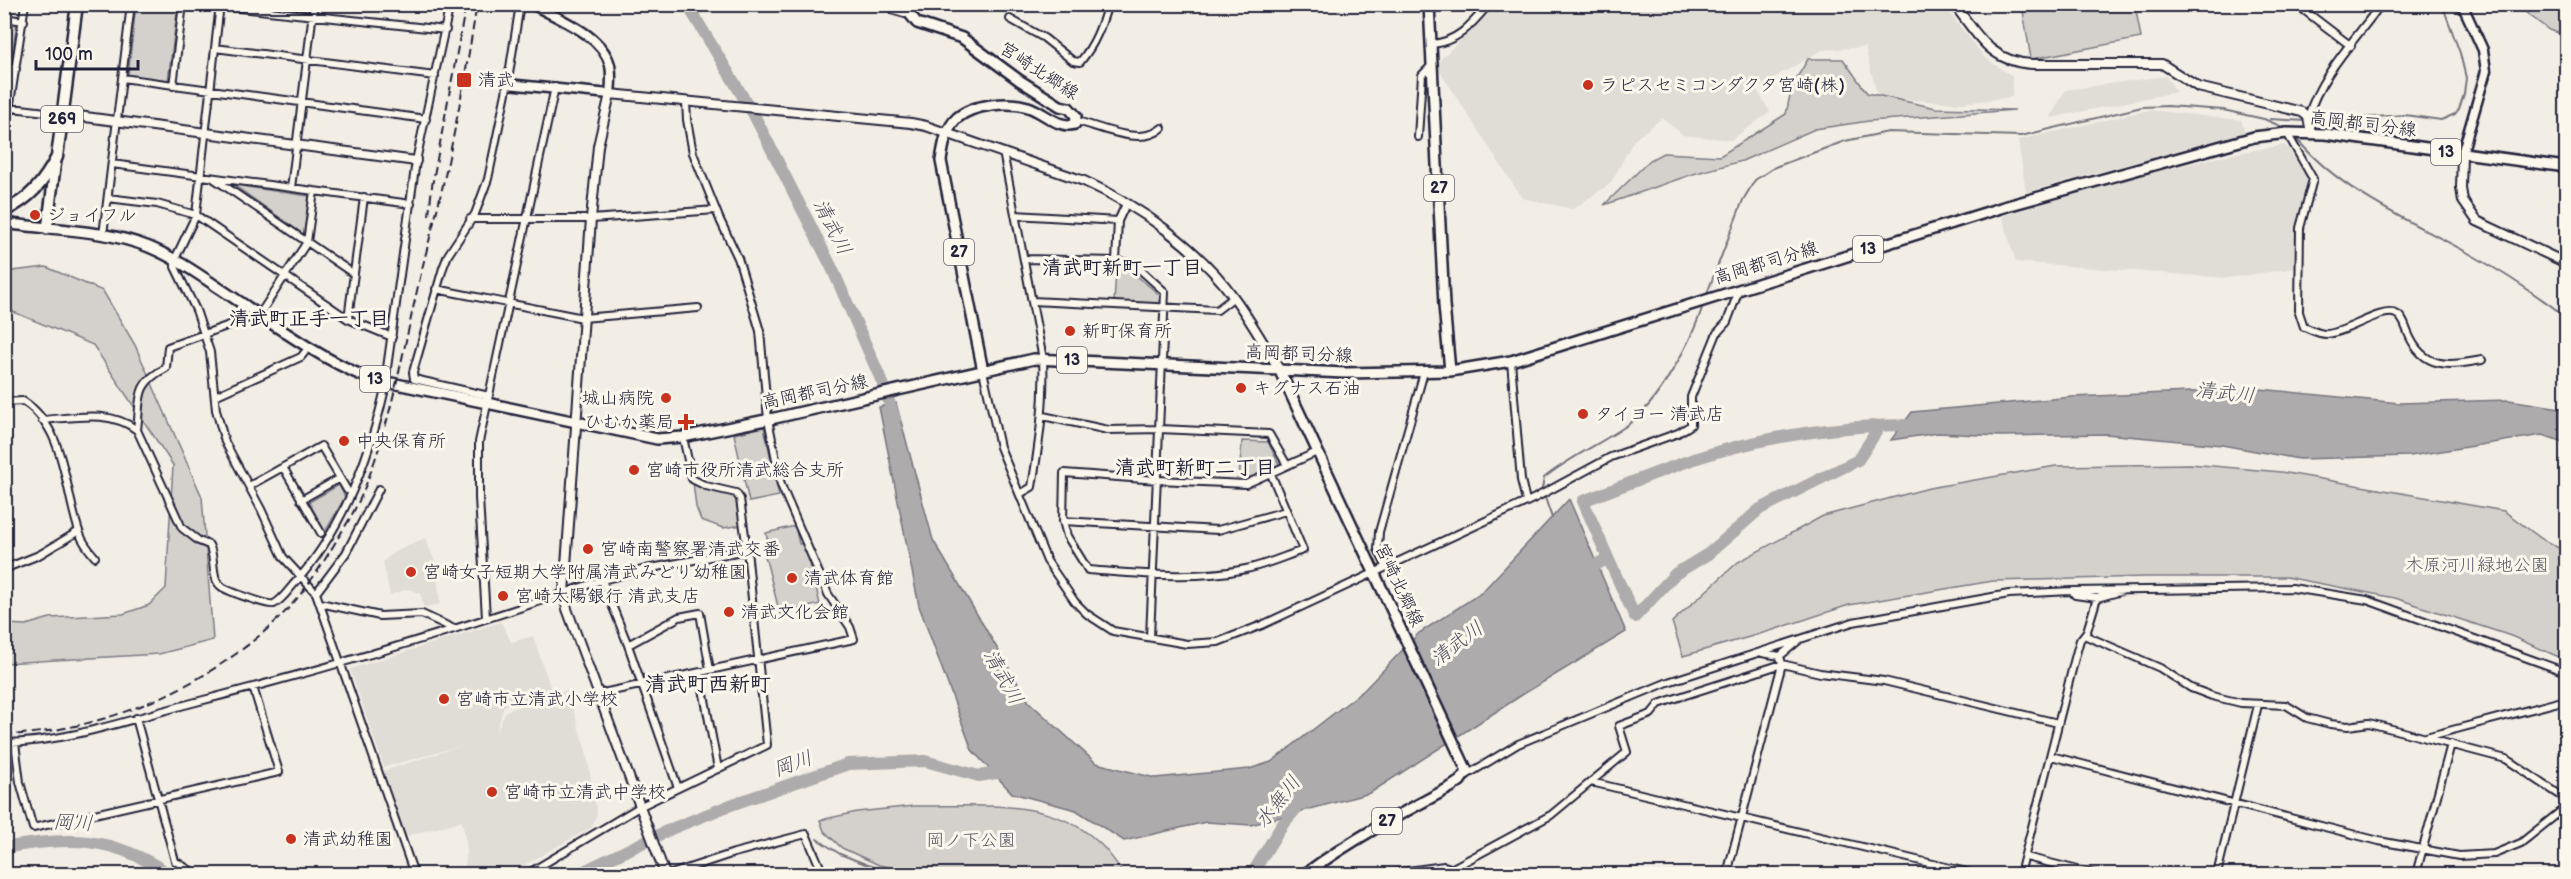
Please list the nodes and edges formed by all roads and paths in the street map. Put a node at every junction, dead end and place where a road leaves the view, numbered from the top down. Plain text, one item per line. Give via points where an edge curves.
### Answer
1 (26, 4) edge
2 (77, 4) edge
3 (131, 4) edge
4 (183, 4) edge
5 (202, 4) edge
6 (314, 4) edge
7 (450, 4) edge
8 (520, 4) edge
9 (532, 4) edge
10 (891, 4) edge
11 (1108, 4) edge
12 (1429, 4) edge
13 (1489, 4) edge
14 (1954, 4) edge
15 (2296, 4) edge
16 (2381, 4) edge
17 (2462, 4) edge
18 (220, 5) edge
19 (313, 16) junction
20 (4, 18) edge
21 (1010, 19) dead end
22 (24, 21) junction
23 (446, 30) junction
24 (1431, 44) junction
25 (2351, 46) junction
26 (215, 48) junction
27 (307, 60) junction
28 (1432, 65) junction
29 (4, 67) edge
30 (16, 69) junction
31 (435, 76) junction
32 (122, 78) junction
33 (507, 84) junction
34 (173, 86) junction
35 (555, 87) junction
36 (210, 92) junction
37 (609, 94) junction
38 (686, 102) junction
39 (302, 103) junction
40 (7, 107) edge
41 (63, 114) junction
42 (2308, 117) junction
43 (426, 119) junction
44 (117, 121) junction
45 (1077, 121) junction
46 (1162, 128) dead end
47 (205, 133) junction
48 (948, 133) junction
49 (2288, 133) junction
50 (2311, 133) junction
51 (1418, 137) dead end
52 (4, 143) edge
53 (297, 145) junction
54 (1004, 152) junction
55 (2462, 154) junction
56 (57, 157) junction
57 (416, 161) junction
58 (112, 164) junction
59 (2566, 167) edge
60 (200, 176) junction
61 (212, 178) junction
62 (291, 188) junction
63 (314, 191) junction
64 (364, 197) junction
65 (108, 198) junction
66 (411, 204) junction
67 (1126, 204) junction
68 (716, 210) junction
69 (4, 211) edge
70 (1015, 214) junction
71 (196, 215) junction
72 (470, 219) junction
73 (591, 219) junction
74 (525, 220) junction
75 (1118, 221) junction
76 (4, 223) edge
77 (47, 229) junction
78 (104, 235) junction
79 (307, 242) junction
80 (175, 259) junction
81 (1023, 259) junction
82 (1116, 261) junction
83 (2566, 263) edge
84 (354, 274) junction
85 (285, 275) junction
86 (436, 289) junction
87 (1739, 289) junction
88 (1234, 297) junction
89 (1032, 301) junction
90 (508, 303) junction
91 (698, 308) dead end
92 (1165, 308) junction
93 (260, 314) junction
94 (583, 318) junction
95 (348, 319) junction
96 (205, 335) junction
97 (392, 337) junction
98 (309, 347) junction
99 (1043, 359) junction
100 (2482, 360) dead end
101 (1511, 361) junction
102 (1163, 365) junction
103 (1279, 369) junction
104 (983, 371) junction
105 (1450, 371) junction
106 (1424, 372) junction
107 (386, 375) dead end
108 (384, 393) dead end
109 (215, 396) junction
110 (488, 399) junction
111 (4, 402) edge
112 (1043, 416) junction
113 (772, 419) junction
114 (42, 420) junction
115 (576, 423) junction
116 (1160, 429) junction
117 (137, 430) junction
118 (684, 437) junction
119 (1317, 452) junction
120 (1287, 465) junction
121 (283, 467) junction
122 (1271, 474) junction
123 (340, 478) junction
124 (1158, 480) junction
125 (249, 486) junction
126 (379, 489) dead end
127 (347, 490) dead end
128 (1020, 494) junction
129 (302, 500) junction
130 (1526, 501) junction
131 (1286, 512) junction
132 (1063, 522) junction
133 (1155, 527) junction
134 (79, 531) junction
135 (321, 533) dead end
136 (747, 549) junction
137 (94, 558) dead end
138 (1386, 566) junction
139 (4, 569) edge
140 (1375, 573) junction
141 (1153, 575) junction
142 (300, 577) junction
143 (602, 580) junction
144 (2125, 590) junction
145 (2072, 591) junction
146 (316, 593) junction
147 (564, 593) junction
148 (2097, 598) junction
149 (321, 603) junction
150 (486, 618) junction
151 (452, 628) junction
152 (2084, 635) junction
153 (1150, 637) junction
154 (1800, 639) junction
155 (628, 645) junction
156 (1759, 653) junction
157 (1780, 656) junction
158 (759, 660) junction
159 (341, 663) junction
160 (1782, 664) junction
161 (710, 670) junction
162 (2566, 672) edge
163 (700, 673) junction
164 (641, 684) junction
165 (253, 687) junction
166 (598, 694) junction
167 (2566, 700) edge
168 (2258, 705) junction
169 (136, 718) junction
170 (2058, 723) junction
171 (2426, 737) junction
172 (4, 743) edge
173 (15, 743) junction
174 (2451, 744) junction
175 (2051, 756) junction
176 (718, 769) junction
177 (1465, 772) junction
178 (1591, 782) junction
179 (678, 788) junction
180 (2566, 799) edge
181 (158, 801) junction
182 (2235, 804) junction
183 (2566, 807) edge
184 (642, 810) junction
185 (1741, 819) junction
186 (2423, 851) junction
187 (2026, 857) junction
188 (1453, 868) junction
189 (664, 871) edge
190 (196, 874) edge
191 (414, 874) edge
192 (527, 874) edge
193 (671, 874) edge
194 (824, 874) edge
195 (1305, 874) edge
196 (1386, 874) edge
197 (1469, 874) edge
198 (1727, 874) edge
199 (1976, 874) edge
200 (2020, 874) edge
201 (2094, 874) edge
202 (2217, 874) edge
203 (2416, 874) edge

1 - 22 street
2 - 41 highway, 269
3 - 32 street
4 - 34 street
5 - 18 street
6 - 19 street
7 - 23 street
8 - 33 street
9 - 37 main road via 593,40 604,52 610,65
10 - 45 main road, 宮崎北郷線 via 909,13 917,23 962,38 1019,80 1069,108
11 - 21 street via 1100,33 1080,62
12 - 24 main road, 27
13 - 24 street via 1459,37
14 - 42 street via 1992,52 2011,61 2162,64 2198,87 2302,111
15 - 25 street
16 - 25 street
17 - 55 main road via 2483,50 2486,71
18 - 19 street
18 - 26 street
19 - 23 street
19 - 27 street
20 - 22 street
22 - 30 street
23 - 31 street
24 - 28 main road, 27
25 - 42 street via 2323,82
26 - 27 street
26 - 36 street
27 - 31 street
27 - 39 street
28 - 51 street via 1422,75
28 - 105 main road, 27
29 - 30 street
30 - 40 street
31 - 43 street
32 - 34 street
32 - 44 street
33 - 35 main road
33 - 72 street via 488,179
34 - 36 street
35 - 37 main road
35 - 74 street
36 - 39 street
36 - 47 street
37 - 38 street
37 - 73 street via 598,146
38 - 48 street via 911,123
38 - 68 street via 693,153
39 - 43 street
39 - 53 street
40 - 41 street
40 - 52 street
41 - 44 street
41 - 56 highway, 269
42 - 50 street
43 - 57 street
44 - 47 street
44 - 58 street
45 - 46 street via 1135,136 1151,135
45 - 48 main road, 宮崎北郷線 via 1068,126 1028,107 1000,105 968,112 956,119
47 - 53 street
47 - 60 street
48 - 54 street
48 - 104 main road, 27 via 941,161
49 - 50 main road, 高岡都司分線 / 13
49 - 87 main road, 高岡都司分線 / 13 via 2225,144 2096,179
49 - 100 street via 2313,179 2300,228 2299,312 2304,327 2326,334 2385,312 2395,313 2402,319 2412,343 2432,360 2451,366
50 - 55 main road, 高岡都司分線 / 13
53 - 57 street
53 - 62 street
54 - 67 street via 1084,181
54 - 70 street
55 - 59 main road, 高岡都司分線 / 13
55 - 83 street via 2463,201 2477,221
56 - 69 highway, 269 via 46,178 20,204
56 - 77 main road
57 - 66 street
58 - 60 street
58 - 65 street
60 - 61 street
60 - 71 street
61 - 62 street
61 - 79 street
62 - 63 street
63 - 64 street
63 - 79 street
64 - 66 street
64 - 84 street
65 - 71 street via 157,204
65 - 78 street
66 - 97 street
67 - 75 street
67 - 88 street via 1185,246
68 - 73 street
68 - 113 street via 738,258 760,331
70 - 75 street
70 - 81 street
71 - 80 street
71 - 85 street
72 - 74 street
72 - 86 street via 448,255
73 - 74 street
73 - 94 street
74 - 90 street
75 - 82 street
76 - 77 main road, 高岡都司分線 / 13
77 - 78 main road, 高岡都司分線 / 13
78 - 80 main road, 高岡都司分線 / 13 via 147,246
79 - 84 street
79 - 85 street
80 - 93 main road, 高岡都司分線 / 13
80 - 96 street
81 - 82 street
81 - 89 street
82 - 92 street via 1134,264 1165,292
84 - 95 street
85 - 93 street
85 - 95 street
86 - 90 street
86 - 110 street via 414,379
87 - 101 main road, 高岡都司分線 / 13
87 - 130 street via 1692,397 1691,425 1611,457
88 - 92 street via 1217,310
88 - 103 street
89 - 92 street
89 - 99 street
90 - 94 street
90 - 110 street
91 - 94 street
92 - 102 street
93 - 96 street
93 - 98 main road, 高岡都司分線 / 13
94 - 115 street
95 - 97 street
96 - 109 street
96 - 117 street via 168,347 166,368 143,383
97 - 107 street
98 - 109 street via 301,357
98 - 110 main road, 高岡都司分線 / 13 via 368,378
99 - 102 main road, 高岡都司分線 / 13
99 - 104 main road, 高岡都司分線 / 13
99 - 112 street
101 - 105 main road, 高岡都司分線 / 13
101 - 130 street
102 - 103 main road, 高岡都司分線 / 13
102 - 116 street
103 - 106 main road, 高岡都司分線 / 13
103 - 119 main road, 宮崎北郷線
104 - 113 main road, 高岡都司分線 / 13
104 - 128 street via 1000,447
105 - 106 main road, 高岡都司分線 / 13
106 - 138 street via 1379,532 1378,549
108 - 142 street via 373,440 351,496
109 - 125 street via 220,429
110 - 115 main road, 高岡都司分線 / 13
110 - 150 street via 479,456
111 - 114 street via 23,401
112 - 116 street via 1108,430
112 - 128 street via 1032,487
113 - 118 main road, 高岡都司分線 / 13
113 - 158 street via 781,485 828,594 854,639
114 - 117 street via 113,417
114 - 134 street via 59,455
115 - 118 main road, 高岡都司分線 / 13 via 657,439
115 - 147 street
116 - 120 street via 1269,434
116 - 124 street
117 - 142 street via 182,528 209,545 213,552 216,580 222,587 267,605 276,603
118 - 136 street via 692,479 736,493 740,499
119 - 120 street
119 - 140 main road, 宮崎北郷線
120 - 122 street
121 - 123 street via 321,446
121 - 125 street
121 - 129 street
122 - 124 street via 1246,484
122 - 131 street
123 - 127 street
123 - 129 street
124 - 132 street via 1064,473
124 - 133 street
125 - 142 street via 283,557
126 - 146 street via 346,553
128 - 153 street via 1047,561 1075,602 1113,631
129 - 135 street
130 - 138 street
131 - 133 street via 1218,530
131 - 141 street via 1303,550 1249,569 1213,575
132 - 133 street
132 - 141 street via 1088,570
133 - 141 street
134 - 137 street
134 - 139 street via 39,555
136 - 143 street
136 - 158 street
138 - 140 street
140 - 153 street via 1262,626 1218,642 1187,644
140 - 177 main road, 宮崎北郷線
141 - 153 street
142 - 146 street
143 - 147 street
143 - 155 street
144 - 145 street
144 - 148 street
144 - 162 street via 2292,588 2367,600
145 - 148 street via 2075,595
145 - 154 street via 2009,594 1907,611 1853,622
146 - 149 street
147 - 150 street
147 - 166 street
148 - 152 street
149 - 151 street via 380,616 422,614
149 - 159 street
150 - 151 street
151 - 159 street
152 - 168 street via 2160,668 2191,688
152 - 170 street
154 - 156 street
154 - 157 street
155 - 161 street via 679,617 700,613
155 - 164 street
156 - 157 street
156 - 177 street via 1614,703 1518,744
157 - 160 street
158 - 161 street
158 - 176 street via 767,745
159 - 165 street
159 - 191 street
160 - 170 street via 1884,681
160 - 178 street via 1670,700 1651,714 1619,726 1627,752
160 - 185 street
161 - 163 street
163 - 164 street
163 - 176 street
164 - 166 street
164 - 179 street
165 - 169 street
165 - 181 street via 279,772
166 - 184 street
167 - 171 street
168 - 171 street via 2286,705 2307,718 2330,724 2369,723
168 - 182 street
169 - 173 street via 60,737
169 - 181 street
170 - 175 street
171 - 174 street
172 - 173 street
173 - 181 street via 20,782 33,828
174 - 180 street via 2506,759
174 - 186 street
175 - 182 street
175 - 187 street
176 - 179 street
177 - 195 main road, 27 via 1451,787 1347,845
178 - 185 street
178 - 188 street via 1536,824
179 - 184 street
181 - 190 street via 175,861
182 - 186 street
182 - 202 street
183 - 186 street via 2520,843 2494,854 2459,856
184 - 189 street
184 - 192 street
185 - 198 street
185 - 199 street
186 - 203 street
187 - 200 street
187 - 201 street
188 - 196 street
188 - 197 street
193 - 194 street via 734,852 806,834

